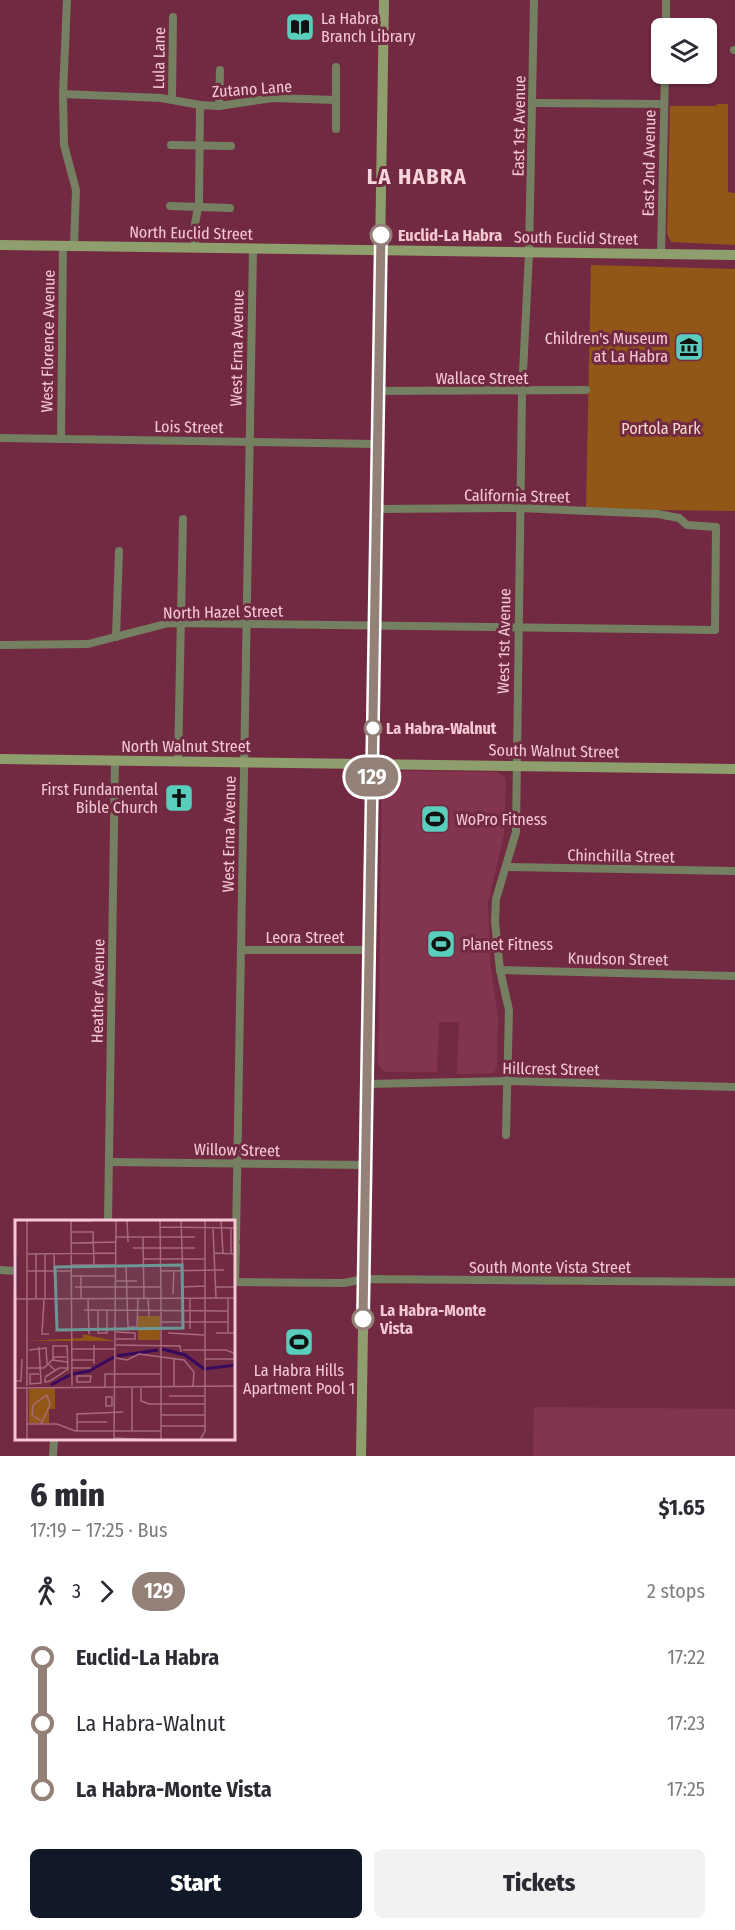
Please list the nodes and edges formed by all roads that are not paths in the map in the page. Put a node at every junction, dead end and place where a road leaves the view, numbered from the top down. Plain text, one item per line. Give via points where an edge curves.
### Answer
1 (67, 0) edge
2 (384, 0) edge
3 (534, 0) edge
4 (666, 0) edge
5 (173, 18) dead end
6 (666, 18) edge
7 (336, 67) dead end
8 (220, 70) dead end
9 (665, 84) edge
10 (63, 94) junction
11 (172, 99) junction
12 (336, 100) junction
13 (534, 103) junction
14 (664, 104) junction
15 (200, 105) junction
16 (219, 106) junction
17 (336, 129) dead end
18 (171, 145) dead end
19 (200, 146) junction
20 (231, 146) dead end
21 (170, 206) dead end
22 (198, 207) junction
23 (230, 208) dead end
24 (0, 245) edge
25 (68, 245) junction
26 (195, 248) junction
27 (253, 249) junction
28 (381, 250) junction
29 (530, 253) junction
30 (661, 254) junction
31 (735, 255) edge
32 (586, 390) dead end
33 (378, 391) junction
34 (522, 392) junction
35 (0, 438) edge
36 (61, 438) junction
37 (249, 441) junction
38 (378, 444) junction
39 (520, 508) junction
40 (376, 509) junction
41 (183, 519) dead end
42 (119, 551) dead end
43 (181, 623) junction
44 (246, 625) junction
45 (375, 626) junction
46 (518, 627) junction
47 (652, 630) joint
48 (116, 637) junction
49 (2, 645) dead end
50 (0, 759) edge
51 (115, 760) junction
52 (178, 761) junction
53 (244, 761) junction
54 (372, 763) junction
55 (516, 766) junction
56 (735, 769) edge
57 (507, 867) junction
58 (735, 871) edge
59 (241, 950) junction
60 (369, 950) junction
61 (500, 970) junction
62 (735, 976) edge
63 (508, 1081) junction
64 (367, 1084) junction
65 (735, 1087) edge
66 (506, 1135) dead end
67 (109, 1161) junction
68 (237, 1163) junction
69 (366, 1165) junction
70 (108, 1220) edge
71 (236, 1242) edge
72 (0, 1270) edge
73 (15, 1271) edge
74 (364, 1279) junction
75 (236, 1282) edge
76 (735, 1282) edge
77 (54, 1441) edge
78 (53, 1456) edge
79 (361, 1456) edge

1 - 10 street, West Florence Avenue
2 - 28 main road
3 - 13 street, East 1st Avenue
4 - 6 street
5 - 11 street, Lula Lane
7 - 12 street
8 - 16 street
9 - 14 street, East 2nd Avenue
10 - 11 street, Zutano Lane
10 - 25 street, West Florence Avenue via 64,145 76,190
11 - 15 street, Zutano Lane
12 - 16 street, Zutano Lane via 273,98
12 - 17 street
13 - 14 street
13 - 29 street, East 1st Avenue
14 - 30 street, East 2nd Avenue
15 - 16 street, Zutano Lane
15 - 19 street
18 - 19 street
19 - 20 street
19 - 22 street
21 - 22 street
22 - 23 street
22 - 26 street
24 - 25 main road, North Euclid Street
25 - 26 main road, North Euclid Street
25 - 36 street, West Florence Avenue
26 - 27 main road, North Euclid Street
27 - 28 main road, North Euclid Street
27 - 37 street, West Erna Avenue
28 - 29 main road, South Euclid Street
28 - 33 main road
29 - 30 main road, South Euclid Street
29 - 34 street, West 1st Avenue
30 - 31 main road, South Euclid Street
32 - 34 street, Wallace Street
33 - 34 street, Wallace Street
33 - 38 main road
34 - 39 street, West 1st Avenue
35 - 36 street, Lois Street
36 - 37 street, Lois Street
37 - 38 street, Lois Street
37 - 44 street, West Erna Avenue
38 - 40 main road
39 - 40 street, California Street
39 - 46 street, West 1st Avenue
39 - 47 street, California Street via 658,514 679,518 687,525 716,527 715,630
40 - 45 main road
41 - 43 street
42 - 48 street
43 - 44 street, North Hazel Street
43 - 48 street, North Hazel Street
43 - 52 street
44 - 45 street, North Hazel Street
44 - 53 street, West Erna Avenue
45 - 46 street, North Hazel Street
45 - 54 main road
46 - 47 street, North Hazel Street
46 - 55 street, West 1st Avenue
48 - 49 street, North Hazel Street via 88,644
50 - 51 main road, North Walnut Street
51 - 52 main road, North Walnut Street
51 - 67 street, Heather Avenue
52 - 53 main road, North Walnut Street
53 - 54 main road, North Walnut Street
53 - 59 street, West Erna Avenue
54 - 55 main road, South Walnut Street
54 - 60 main road
55 - 56 main road, South Walnut Street
55 - 57 street, West 1st Avenue via 516,832
57 - 58 street, Chinchilla Street
57 - 61 street, West 1st Avenue via 496,898
59 - 60 street, Leora Street
59 - 68 street, West Erna Avenue
60 - 64 main road
61 - 62 street, Knudson Street
61 - 63 street, West 1st Avenue via 509,1010
63 - 64 street, Hillcrest Street
63 - 65 street, Hillcrest Street
63 - 66 street, West 1st Avenue
64 - 69 main road
67 - 68 street, Willow Street
67 - 70 street, Heather Avenue
68 - 69 street, Willow Street
68 - 71 street, West Erna Avenue
69 - 74 main road
72 - 73 street
74 - 75 street, South Monte Vista Street via 344,1283
74 - 76 street, South Monte Vista Street
74 - 79 main road
77 - 78 street

